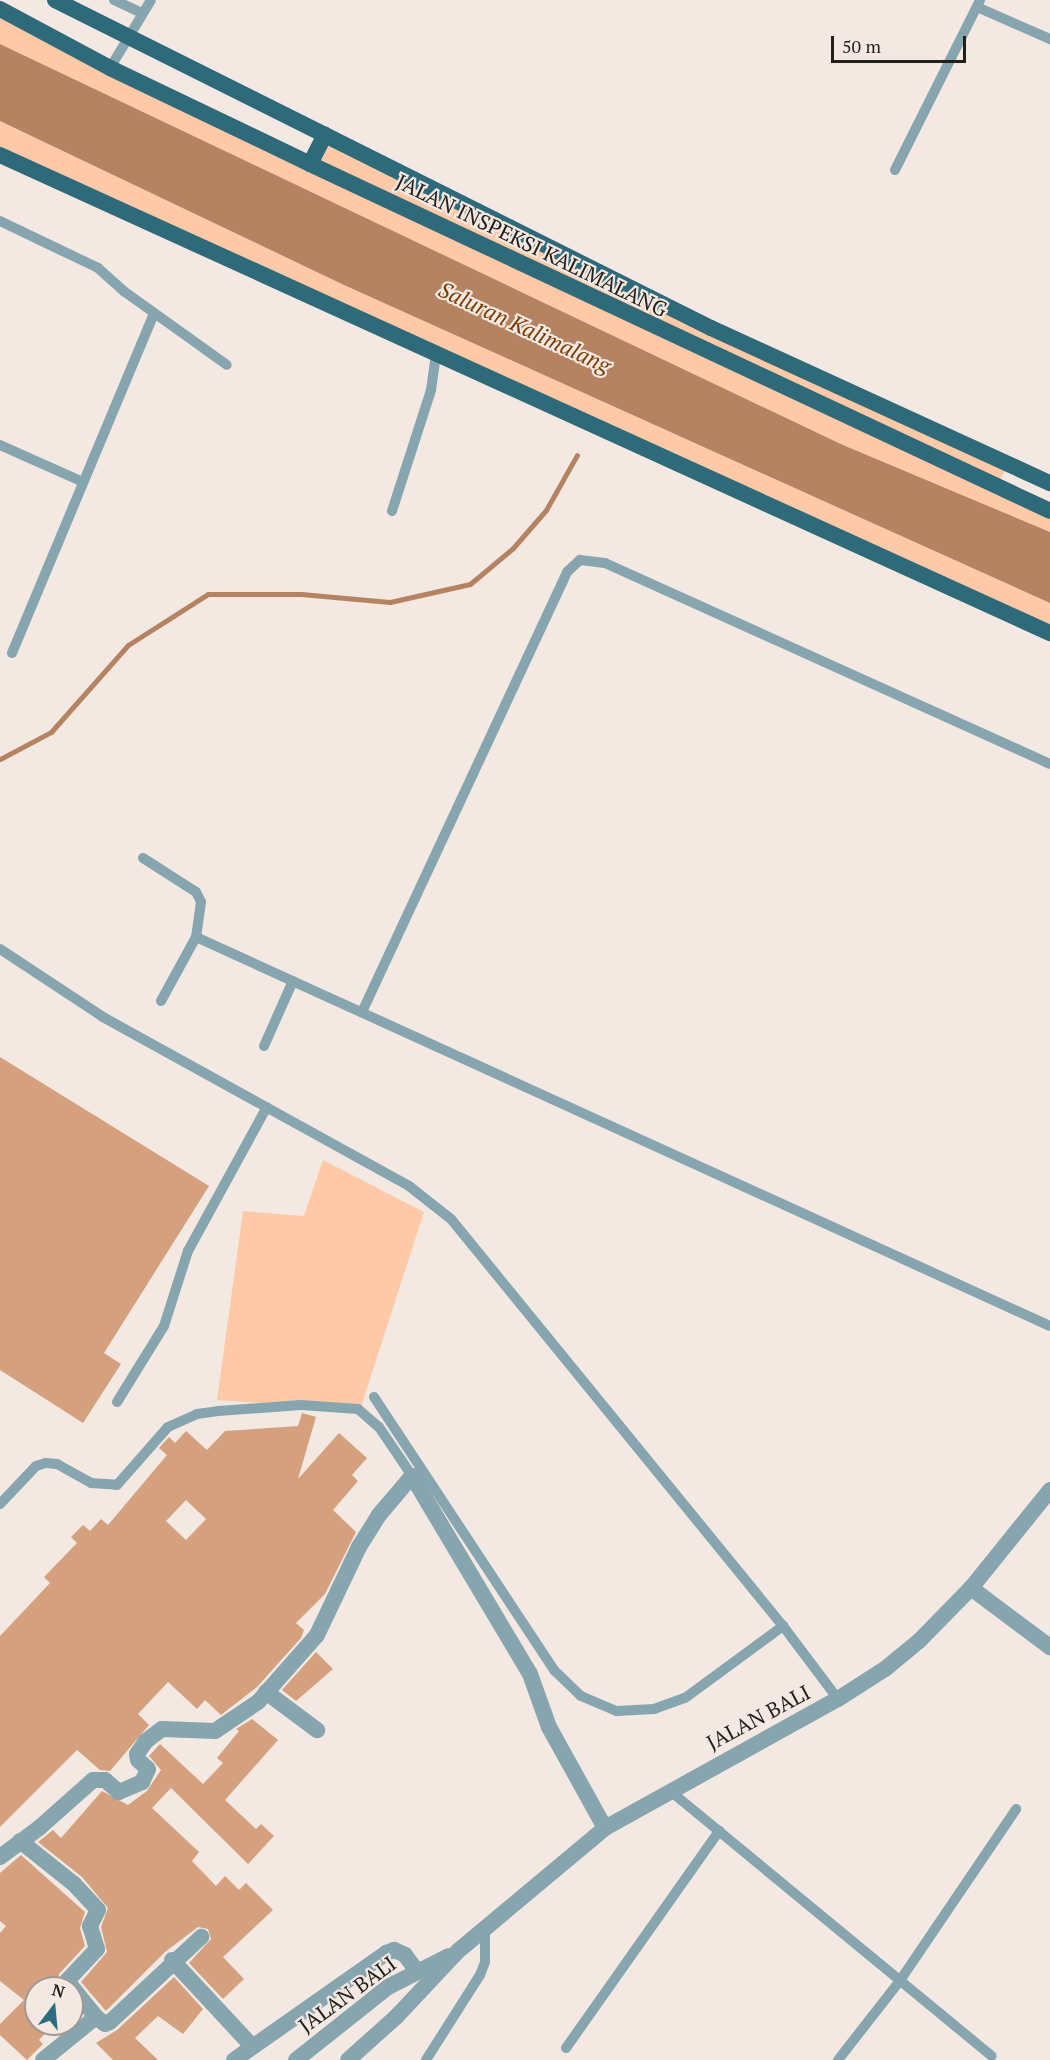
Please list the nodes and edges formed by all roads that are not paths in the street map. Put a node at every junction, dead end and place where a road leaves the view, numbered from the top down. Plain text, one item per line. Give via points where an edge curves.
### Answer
1 (55, 0) edge
2 (114, 0) edge
3 (151, 0) edge
4 (978, 4) edge
5 (0, 9) edge
6 (142, 13) junction
7 (128, 34) junction
8 (1050, 39) edge
9 (110, 68) junction
10 (325, 135) junction
11 (0, 155) edge
12 (310, 164) junction
13 (895, 170) dead end
14 (0, 221) edge
15 (154, 313) junction
16 (711, 328) junction
17 (700, 350) junction
18 (436, 353) junction
19 (227, 365) dead end
20 (0, 445) edge
21 (1008, 465) junction
22 (83, 482) junction
23 (1050, 483) edge
24 (995, 489) junction
25 (392, 511) dead end
26 (1050, 511) edge
27 (1050, 633) edge
28 (12, 653) dead end
29 (1050, 764) edge
30 (143, 858) dead end
31 (196, 937) junction
32 (0, 949) edge
33 (293, 981) junction
34 (160, 1001) dead end
35 (362, 1012) junction
36 (264, 1046) dead end
37 (267, 1107) junction
38 (1050, 1326) edge
39 (374, 1396) dead end
40 (117, 1402) dead end
41 (412, 1476) junction
42 (1050, 1490) edge
43 (0, 1504) edge
44 (971, 1588) junction
45 (783, 1626) junction
46 (1050, 1647) edge
47 (266, 1692) junction
48 (838, 1699) junction
49 (317, 1730) dead end
50 (669, 1790) junction
51 (1016, 1809) dead end
52 (605, 1828) junction
53 (719, 1831) junction
54 (20, 1841) junction
55 (0, 1857) edge
56 (485, 1929) junction
57 (201, 1937) dead end
58 (458, 1951) junction
59 (172, 1960) junction
60 (417, 1971) junction
61 (899, 1982) junction
62 (96, 2017) junction
63 (252, 2046) junction
64 (566, 2048) dead end
65 (992, 2056) dead end
66 (43, 2060) edge
67 (234, 2060) edge
68 (296, 2060) edge
69 (348, 2060) edge
70 (426, 2060) edge
71 (838, 2060) edge

1 - 7 main road, JALAN INSPEKSI KALIMALANG
2 - 6 lane
3 - 6 lane
4 - 8 lane
4 - 13 lane
5 - 9 main road, JALAN INSPEKSI KALIMALANG
6 - 7 lane
7 - 9 lane
7 - 10 main road, JALAN INSPEKSI KALIMALANG
9 - 12 main road, JALAN INSPEKSI KALIMALANG
10 - 12 main road
10 - 16 main road, JALAN INSPEKSI KALIMALANG
11 - 18 main road
12 - 17 main road, JALAN INSPEKSI KALIMALANG
14 - 15 lane via 98,268
15 - 19 lane
15 - 22 lane
16 - 17 main road
16 - 21 main road, JALAN INSPEKSI KALIMALANG
17 - 24 main road, JALAN INSPEKSI KALIMALANG
18 - 25 lane via 431,390
18 - 27 main road
20 - 22 lane
21 - 23 main road, JALAN INSPEKSI KALIMALANG
21 - 24 main road
22 - 28 lane
24 - 26 main road, JALAN INSPEKSI KALIMALANG
29 - 35 lane via 606,562 580,560 567,572
30 - 31 lane via 196,892 201,902
31 - 33 lane
31 - 34 lane
32 - 37 lane via 103,1017
33 - 35 lane
33 - 36 lane
35 - 38 lane
37 - 40 lane via 188,1251 164,1326
37 - 45 lane via 409,1186 451,1219
39 - 45 lane via 555,1671 581,1696 617,1711 654,1708 685,1698
41 - 43 lane via 379,1427 358,1409 301,1405 198,1414 168,1427 117,1485 91,1484 57,1464 36,1466
41 - 47 street via 363,1540 317,1635
41 - 52 street via 530,1674 549,1727
42 - 44 street, JALAN BALI
44 - 46 street
44 - 48 street, JALAN BALI via 921,1640
45 - 48 lane
47 - 49 street
47 - 54 street via 236,1720 215,1731 162,1729 137,1754 148,1769 142,1782 119,1792 105,1780 93,1780
48 - 50 street, JALAN BALI
50 - 52 street, JALAN BALI
50 - 53 lane
51 - 61 lane
52 - 56 street, JALAN BALI
53 - 61 lane
53 - 64 lane
54 - 55 street
54 - 62 street via 74,1884 98,1910 90,1926 98,1949 67,1981
56 - 58 street, JALAN BALI
56 - 70 lane via 485,1962 480,1975
57 - 59 street
58 - 60 street, JALAN BALI
58 - 69 street, JALAN BALI via 397,2016
59 - 62 street via 110,2022 105,2024
59 - 63 street
60 - 63 street via 405,1955 394,1950 386,1953
60 - 68 street, JALAN BALI via 388,1987
61 - 65 lane
61 - 71 lane
62 - 66 street
63 - 67 street

